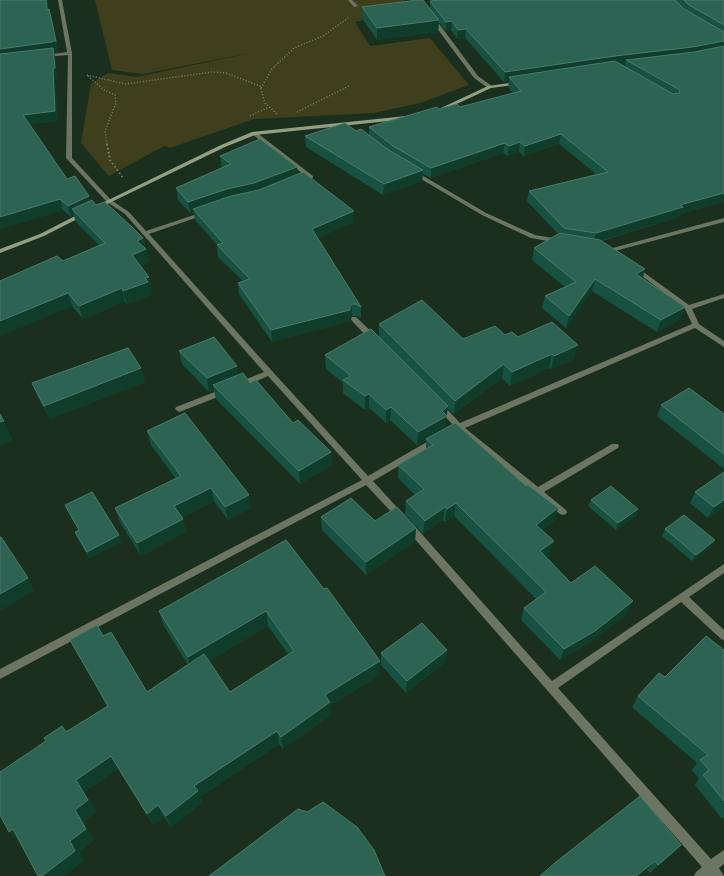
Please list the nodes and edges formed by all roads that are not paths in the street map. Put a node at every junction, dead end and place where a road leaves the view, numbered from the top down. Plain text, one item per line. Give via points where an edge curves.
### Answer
1 (60, 0) edge
2 (350, 0) edge
3 (356, 6) dead end
4 (427, 12) edge
5 (70, 53) junction
6 (38, 57) edge
7 (521, 82) edge
8 (490, 87) junction
9 (435, 111) edge
10 (412, 117) edge
11 (347, 125) junction
12 (353, 130) edge
13 (254, 133) junction
14 (404, 166) edge
15 (298, 182) edge
16 (109, 201) junction
17 (210, 211) edge
18 (724, 220) edge
19 (145, 232) junction
20 (564, 242) edge
21 (604, 248) edge
22 (611, 250) junction
23 (1, 251) edge
24 (617, 254) edge
25 (629, 263) edge
26 (724, 296) edge
27 (688, 308) junction
28 (354, 319) dead end
29 (696, 325) junction
30 (724, 345) edge
31 (382, 347) edge
32 (269, 373) junction
33 (432, 398) edge
34 (179, 409) dead end
35 (459, 427) junction
36 (615, 446) dead end
37 (368, 480) junction
38 (538, 491) junction
39 (563, 512) dead end
40 (724, 568) edge
41 (682, 596) junction
42 (724, 636) edge
43 (0, 674) edge
44 (551, 687) junction
45 (724, 856) edge
46 (714, 872) edge
47 (700, 876) edge

1 - 5 street
2 - 3 street
4 - 8 street via 476,77
5 - 6 street
5 - 16 street via 69,158
7 - 8 street
8 - 9 street
10 - 11 street
11 - 12 street
11 - 13 street
13 - 15 street via 311,177
13 - 16 street
14 - 20 street via 484,214 533,237
16 - 19 street via 127,213
16 - 23 street via 42,235
17 - 19 street
18 - 22 street
19 - 32 street
21 - 22 street
22 - 24 street
25 - 27 street
26 - 27 street
27 - 29 street
28 - 31 street
29 - 30 street
29 - 35 street
32 - 34 street
32 - 37 street
33 - 35 street
35 - 37 street
35 - 38 street
36 - 38 street
37 - 43 street
37 - 44 street
38 - 39 street
40 - 41 street
41 - 42 street
41 - 44 street
44 - 46 street
45 - 46 street
46 - 47 street

